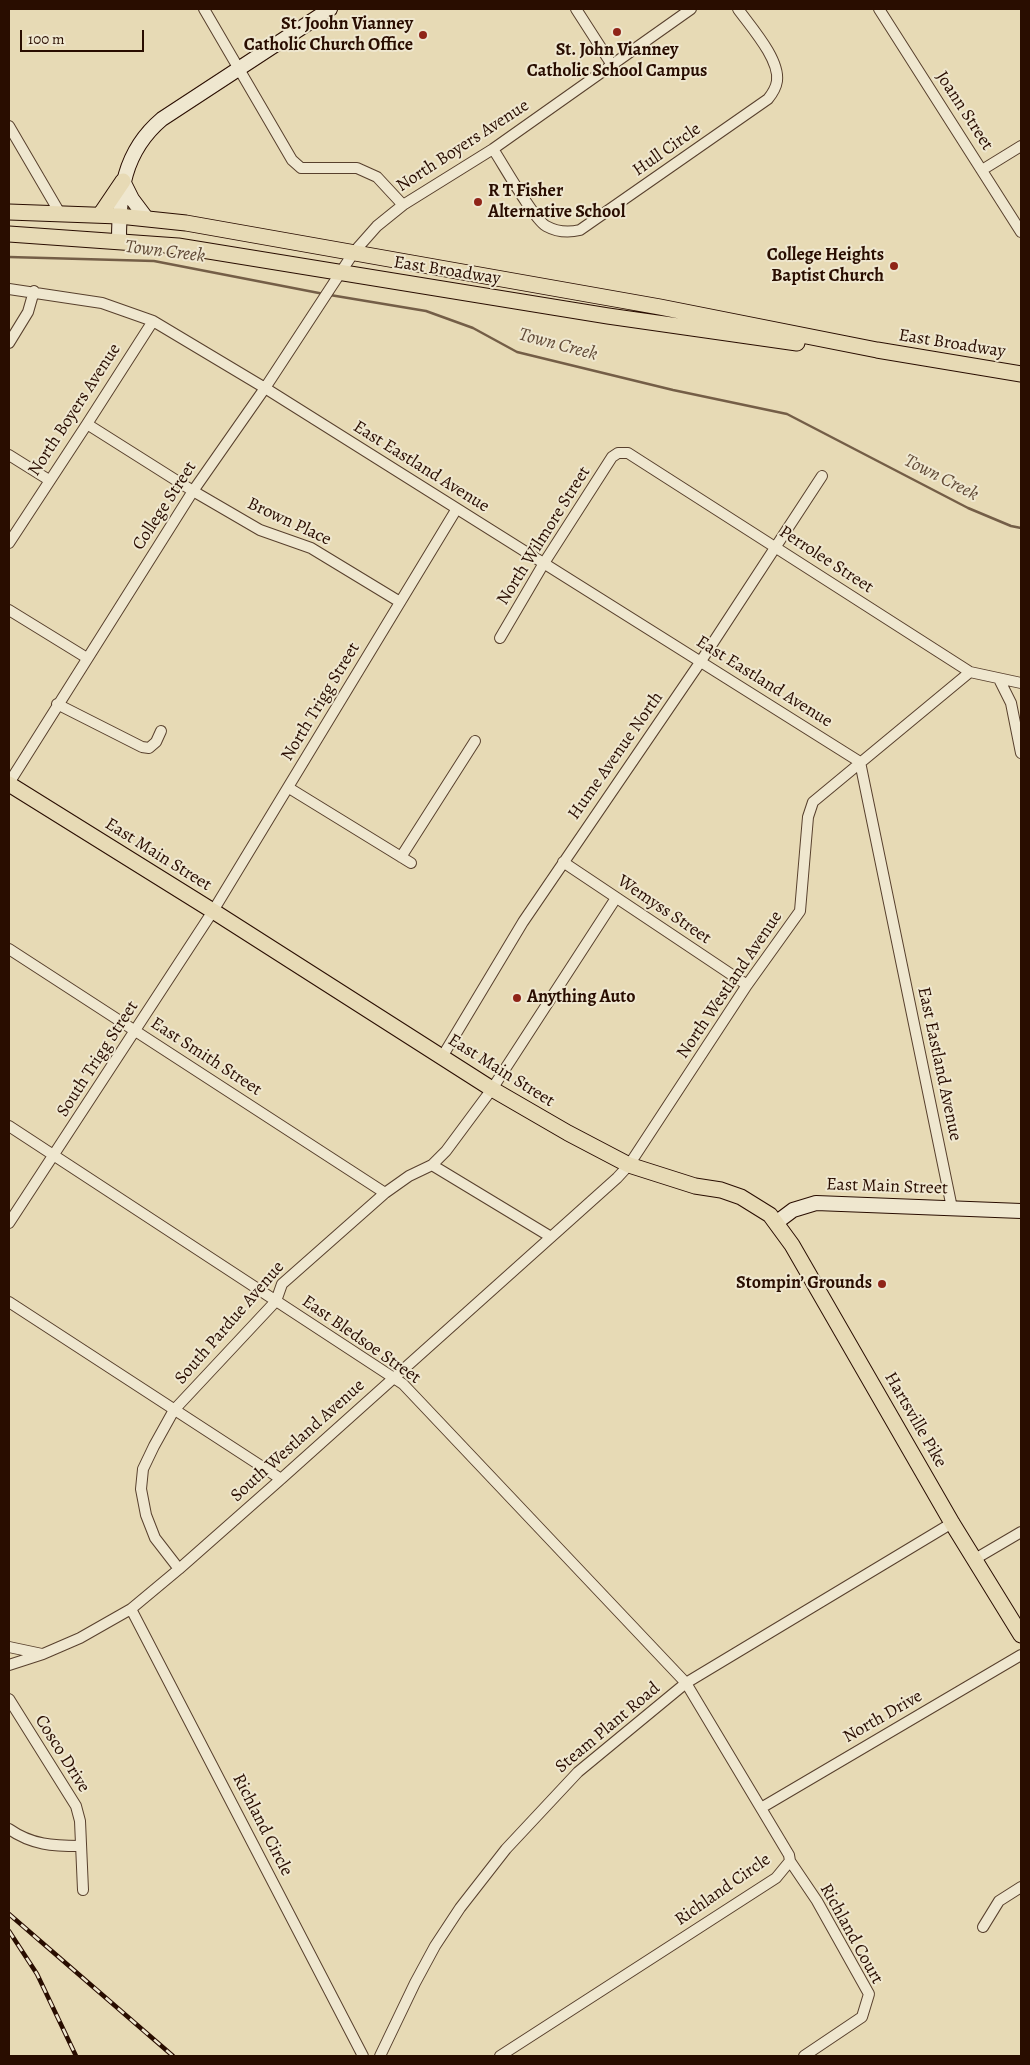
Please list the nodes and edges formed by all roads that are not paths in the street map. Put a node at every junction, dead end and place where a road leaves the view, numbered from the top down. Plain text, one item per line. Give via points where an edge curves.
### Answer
1 (204, 9) edge
2 (330, 9) edge
3 (576, 9) edge
4 (691, 9) edge
5 (738, 9) edge
6 (879, 9) edge
7 (612, 65) junction
8 (239, 68) junction
9 (9, 126) edge
10 (1021, 146) edge
11 (493, 149) junction
12 (982, 170) junction
13 (123, 181) junction
14 (403, 205) junction
15 (9, 212) edge
16 (61, 215) junction
17 (100, 215) junction
18 (119, 216) junction
19 (147, 219) junction
20 (1021, 232) edge
21 (9, 234) edge
22 (119, 241) junction
23 (354, 252) junction
24 (342, 272) junction
25 (9, 289) edge
26 (34, 291) junction
27 (153, 321) junction
28 (9, 343) edge
29 (854, 349) junction
30 (1021, 374) edge
31 (265, 388) junction
32 (88, 424) junction
33 (618, 454) joint
34 (9, 455) edge
35 (822, 476) dead end
36 (49, 480) junction
37 (193, 491) junction
38 (456, 510) junction
39 (9, 543) edge
40 (777, 548) junction
41 (544, 563) junction
42 (400, 602) junction
43 (9, 610) edge
44 (500, 638) dead end
45 (86, 658) junction
46 (701, 662) junction
47 (970, 672) junction
48 (999, 679) junction
49 (1021, 683) edge
50 (57, 704) junction
51 (161, 731) dead end
52 (475, 741) dead end
53 (1021, 753) edge
54 (860, 762) junction
55 (9, 783) edge
56 (289, 788) junction
57 (400, 856) junction
58 (563, 862) junction
59 (411, 863) dead end
60 (616, 898) junction
61 (214, 911) junction
62 (9, 949) edge
63 (747, 985) junction
64 (136, 1030) junction
65 (442, 1057) junction
66 (492, 1089) junction
67 (9, 1126) edge
68 (54, 1156) junction
69 (432, 1165) junction
70 (629, 1165) junction
71 (385, 1193) junction
72 (952, 1208) junction
73 (1021, 1211) edge
74 (777, 1222) junction
75 (9, 1223) edge
76 (551, 1237) junction
77 (276, 1301) junction
78 (9, 1302) edge
79 (393, 1377) junction
80 (174, 1410) junction
81 (281, 1479) junction
82 (952, 1522) junction
83 (1021, 1532) edge
84 (975, 1559) junction
85 (180, 1568) junction
86 (131, 1609) junction
87 (1021, 1635) edge
88 (9, 1647) edge
89 (43, 1654) junction
90 (1021, 1655) edge
91 (9, 1665) edge
92 (686, 1684) junction
93 (9, 1699) edge
94 (761, 1808) junction
95 (9, 1830) edge
96 (80, 1846) junction
97 (790, 1862) junction
98 (1021, 1887) edge
99 (83, 1890) dead end
100 (983, 1927) dead end
101 (363, 2056) edge
102 (380, 2056) edge
103 (500, 2056) edge
104 (804, 2056) edge

1 - 8 street
2 - 8 main road
3 - 7 street
4 - 7 street, North Boyers Avenue
5 - 11 street, Hull Circle via 777,71 777,82 768,99 580,230 556,230 538,220
6 - 12 street, Joann Street
7 - 11 street, North Boyers Avenue
8 - 13 main road via 150,129 131,158
8 - 14 street via 292,160 301,168 357,168 377,177
9 - 16 street
10 - 12 street
11 - 14 street, North Boyers Avenue
12 - 20 street, Joann Street
13 - 17 main road
13 - 18 main road
13 - 19 main road
14 - 23 street, North Boyers Avenue via 377,226
15 - 16 main road, East Broadway
16 - 17 main road, East Broadway
17 - 18 main road, East Broadway
18 - 19 main road, East Broadway
18 - 22 main road
19 - 23 main road, East Broadway
21 - 22 main road, East Broadway
22 - 24 main road, East Broadway via 178,246
23 - 24 street, College Street
23 - 29 main road, East Broadway via 660,306
24 - 29 main road, East Broadway via 608,316
24 - 31 street, College Street
25 - 26 street, East Eastland Avenue
26 - 27 street, East Eastland Avenue via 102,303
26 - 28 street via 28,312
27 - 31 street, East Eastland Avenue
27 - 32 street, North Boyers Avenue
29 - 30 main road, East Broadway
31 - 37 street, College Street
31 - 38 street, East Eastland Avenue
32 - 36 street, North Boyers Avenue
32 - 37 street, Brown Place
33 - 40 street, Perrolee Street via 628,453
33 - 41 street, North Wilmore Street via 612,457
34 - 36 street
35 - 40 street, Hume Avenue North
36 - 39 street, North Boyers Avenue
37 - 42 street, Brown Place via 260,530 311,548
37 - 45 street, College Street
38 - 41 street, East Eastland Avenue
38 - 42 street, North Trigg Street
40 - 46 street, Hume Avenue North
40 - 47 street, Perrolee Street
41 - 44 street, North Wilmore Street
41 - 46 street, East Eastland Avenue
42 - 56 street, North Trigg Street
43 - 45 street
45 - 50 street, College Street
46 - 54 street, East Eastland Avenue
46 - 58 street, Hume Avenue North
47 - 48 street, Perrolee Street
47 - 54 street, North Westland Avenue
48 - 49 street, Perrolee Street
48 - 53 street via 1011,703
50 - 51 street via 142,747 149,748
50 - 55 street, College Street
52 - 57 street
54 - 63 street, North Westland Avenue via 813,802 808,817 800,911
54 - 72 street, East Eastland Avenue
55 - 61 main road, East Main Street
56 - 57 street
56 - 61 street, North Trigg Street
57 - 59 street
58 - 60 street, Wemyss Street
58 - 65 street, Hume Avenue North via 486,980
60 - 63 street, Wemyss Street
60 - 66 street, South Pardue Avenue
61 - 64 street, South Trigg Street
61 - 65 main road, East Main Street
62 - 64 street, East Smith Street
63 - 70 street, North Westland Avenue
64 - 68 street, South Trigg Street
64 - 71 street, East Smith Street
65 - 66 main road, East Main Street
66 - 69 street, South Pardue Avenue
66 - 70 main road, East Main Street
67 - 68 street, East Bledsoe Street
68 - 75 street, South Trigg Street
68 - 77 street, East Bledsoe Street
69 - 71 street, South Pardue Avenue
69 - 76 street
70 - 74 main road, East Main Street via 742,1197
70 - 76 street, South Westland Avenue
71 - 77 street, South Pardue Avenue via 282,1284
72 - 73 main road, East Main Street
72 - 74 main road, East Main Street via 816,1203 793,1210
74 - 82 main road, Hartsville Pike
76 - 79 street, South Westland Avenue
77 - 79 street, East Bledsoe Street
77 - 80 street, South Pardue Avenue
78 - 80 street
79 - 81 street, South Westland Avenue
79 - 92 street, East Bledsoe Street
80 - 81 street
80 - 85 street, South Pardue Avenue via 143,1469 141,1489 155,1538
81 - 85 street, South Westland Avenue
82 - 84 main road, Hartsville Pike
82 - 92 street, Steam Plant Road
83 - 84 street
84 - 87 main road, Hartsville Pike
85 - 86 street, South Westland Avenue
86 - 89 street, South Westland Avenue via 110,1623
86 - 101 street, Richland Circle
88 - 89 street
89 - 91 street, South Westland Avenue
90 - 94 street, North Drive
92 - 94 street, Richland Circle
92 - 102 street, Steam Plant Road via 578,1772 506,1849 435,1946
93 - 96 street, Cosco Drive via 76,1806
94 - 97 street, Richland Circle
95 - 96 street via 25,1840 40,1844
96 - 99 street, Cosco Drive
97 - 103 street, Richland Circle via 776,1878
97 - 104 street, Richland Court via 817,1901 869,1994 862,2017
98 - 100 street via 999,1901

